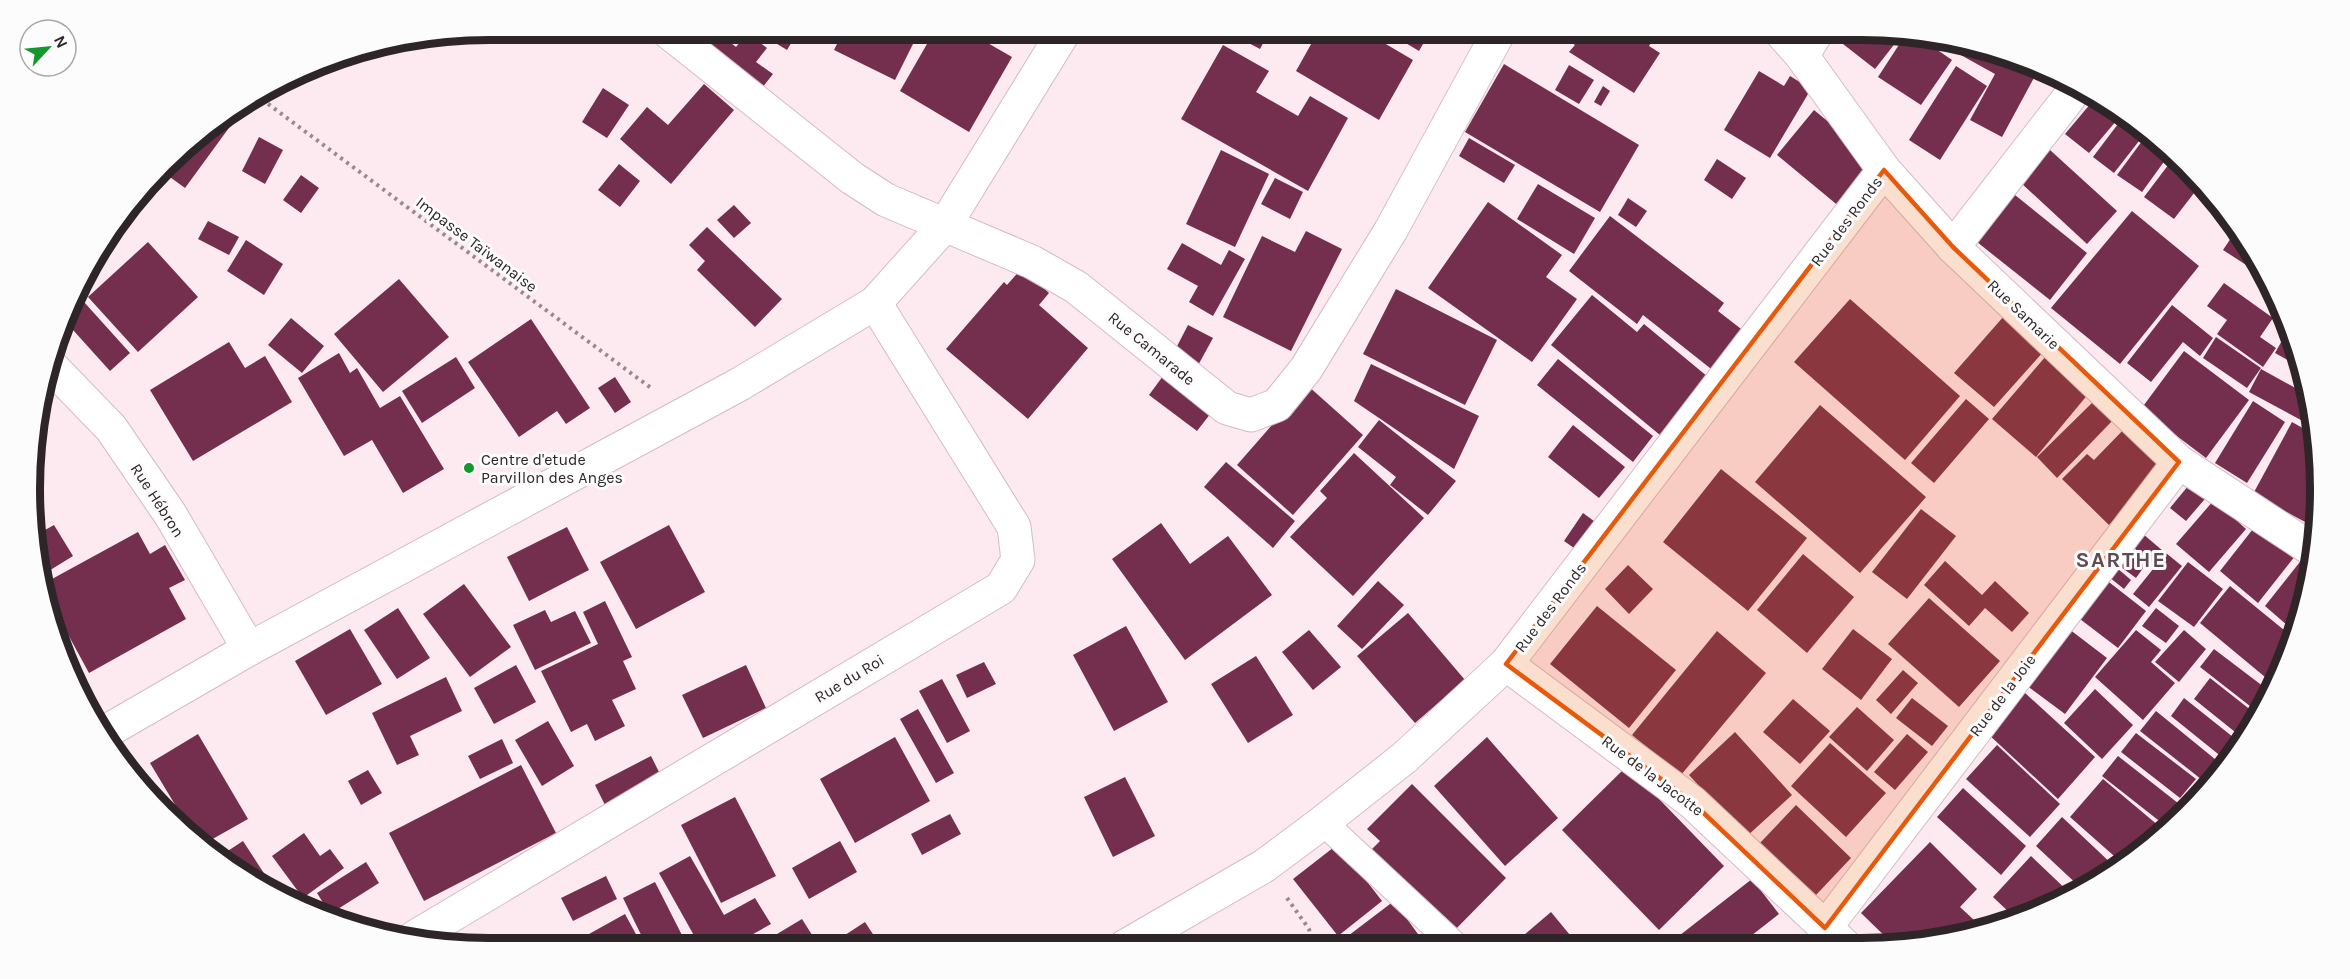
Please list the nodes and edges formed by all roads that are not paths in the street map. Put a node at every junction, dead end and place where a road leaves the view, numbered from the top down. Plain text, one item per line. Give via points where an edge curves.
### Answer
1 (679, 40) edge
2 (1059, 40) edge
3 (1495, 40) edge
4 (1810, 43) edge
5 (2072, 94) edge
6 (1884, 170) junction
7 (945, 225) junction
8 (1953, 247) junction
9 (875, 303) junction
10 (56, 372) edge
11 (2180, 462) junction
12 (2307, 539) edge
13 (249, 649) junction
14 (1506, 664) junction
15 (107, 724) edge
16 (1323, 822) junction
17 (421, 933) edge
18 (1834, 937) edge
19 (1138, 939) edge
20 (1448, 939) edge

1 - 7 street, Rue Camarade via 852,178 886,200
2 - 7 street
3 - 7 street, Rue Camarade via 1391,230 1306,369 1277,405 1251,415 1227,408 1076,287 1032,262
4 - 6 street, Rue Samarie
5 - 8 street
6 - 8 street, Rue Samarie
6 - 14 street, Rue des Ronds
7 - 9 street
8 - 11 street, Rue Samarie
9 - 13 street via 740,384
9 - 17 street, Rue du Roi via 1014,527 1018,560 1001,588
10 - 13 street, Rue Hébron via 111,428 170,514
11 - 12 street, Rue Samarie
11 - 18 street, Rue de la Joie
13 - 15 street
14 - 16 street, Rue des Ronds via 1404,758
14 - 18 street, Rue de la Jacotte via 1692,802
16 - 19 street, Rue des Ronds via 1264,866
16 - 20 lane

